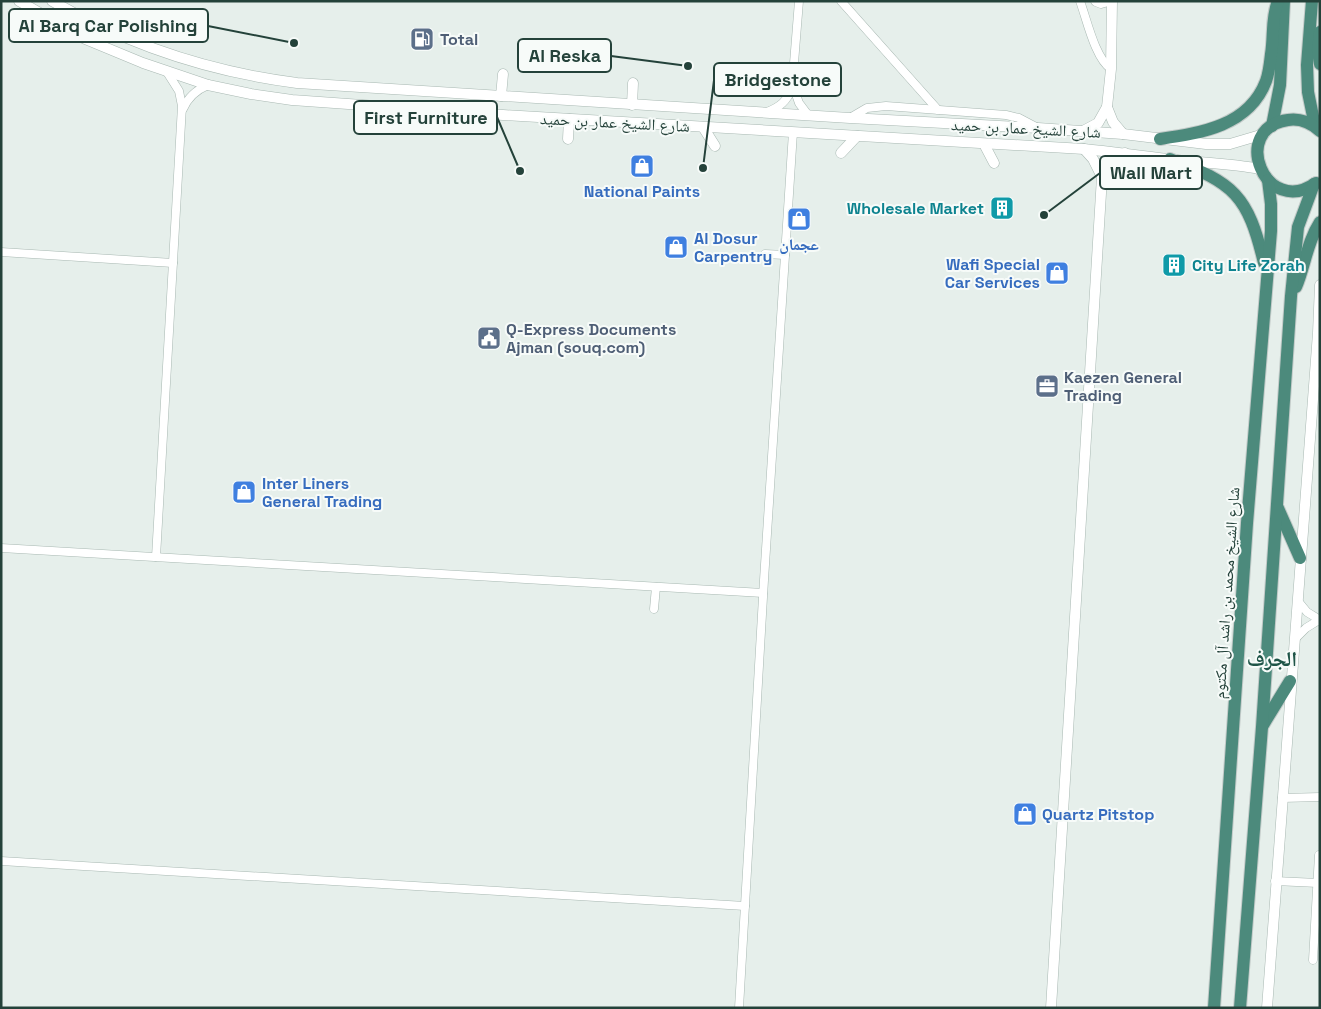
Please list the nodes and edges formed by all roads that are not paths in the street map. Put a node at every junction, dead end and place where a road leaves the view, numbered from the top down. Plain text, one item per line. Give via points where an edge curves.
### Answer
1 (19, 1) edge
2 (52, 1) edge
3 (799, 1) edge
4 (841, 1) edge
5 (1080, 1) edge
6 (1096, 1) edge
7 (1110, 1) edge
8 (1278, 1) edge
9 (1284, 1) edge
10 (1312, 1) edge
11 (1320, 32) edge
12 (1320, 64) edge
13 (1111, 69) junction
14 (166, 72) junction
15 (503, 74) dead end
16 (793, 82) junction
17 (633, 83) dead end
18 (208, 85) junction
19 (502, 96) junction
20 (632, 104) junction
21 (1107, 107) junction
22 (938, 110) junction
23 (767, 112) junction
24 (182, 114) junction
25 (808, 115) junction
26 (850, 118) junction
27 (569, 119) junction
28 (702, 127) junction
29 (1038, 128) junction
30 (1317, 129) edge
31 (1268, 130) junction
32 (792, 132) junction
33 (1082, 132) junction
34 (1124, 134) junction
35 (858, 136) junction
36 (568, 139) dead end
37 (1160, 139) junction
38 (984, 144) junction
39 (715, 146) dead end
40 (1084, 149) junction
41 (841, 153) dead end
42 (1125, 153) junction
43 (1170, 159) junction
44 (994, 163) dead end
45 (1260, 169) junction
46 (1102, 177) junction
47 (1268, 180) junction
48 (1317, 181) edge
49 (1320, 222) edge
50 (1, 252) edge
51 (765, 254) dead end
52 (785, 256) junction
53 (173, 263) junction
54 (1267, 275) junction
55 (1320, 285) edge
56 (1291, 296) junction
57 (1319, 335) edge
58 (1318, 361) edge
59 (1276, 503) junction
60 (1, 548) edge
61 (156, 557) junction
62 (1300, 558) junction
63 (656, 587) junction
64 (763, 593) junction
65 (1298, 601) junction
66 (654, 609) dead end
67 (1319, 620) edge
68 (1295, 639) junction
69 (1290, 681) junction
70 (1262, 727) junction
71 (1320, 797) edge
72 (1282, 798) junction
73 (1319, 854) edge
74 (1, 861) edge
75 (1275, 881) junction
76 (1318, 883) junction
77 (745, 906) junction
78 (1313, 960) dead end
79 (1241, 1007) edge
80 (739, 1008) edge
81 (1050, 1008) edge
82 (1214, 1008) edge
83 (1267, 1008) edge

1 - 14 street, شارع الشيخ عمار بن حميد via 91,42
2 - 19 street, شارع الشيخ عمار بن حميد via 151,48 237,73 318,86
3 - 16 street
4 - 22 street
5 - 13 street via 1099,54
6 - 7 street
7 - 13 street
8 - 37 highway via 1268,72 1257,98 1226,124
9 - 31 highway via 1280,85
10 - 30 highway via 1307,78
11 - 12 highway
13 - 21 street
14 - 18 street, شارع الشيخ عمار بن حميد
14 - 24 street via 179,91
15 - 19 street
16 - 23 street via 785,101
16 - 25 street via 799,103
17 - 20 street
18 - 24 street via 191,96
18 - 27 street, شارع الشيخ عمار بن حميد via 313,103
19 - 20 street, شارع الشيخ عمار بن حميد
20 - 23 street, شارع الشيخ عمار بن حميد
21 - 33 street via 1098,122
21 - 34 street via 1113,122
22 - 26 street via 880,106 867,108
22 - 29 street via 1006,115
23 - 25 street, شارع الشيخ عمار بن حميد
24 - 53 street
25 - 26 street, شارع الشيخ عمار بن حميد
26 - 29 street, شارع الشيخ عمار بن حميد
27 - 28 street, شارع الشيخ عمار بن حميد
27 - 36 street
28 - 32 street, شارع الشيخ عمار بن حميد
28 - 39 street
29 - 33 street, شارع الشيخ عمار بن حميد
30 - 31 highway via 1305,121 1294,119 1282,120
31 - 37 street, شارع الشيخ عمار بن حميد via 1242,142 1218,144
31 - 45 highway via 1258,151
32 - 35 street, شارع الشيخ عمار بن حميد
32 - 52 street
33 - 34 street, شارع الشيخ عمار بن حميد
34 - 37 street, شارع الشيخ عمار بن حميد
35 - 38 street, شارع الشيخ عمار بن حميد
35 - 41 street
38 - 40 street, شارع الشيخ عمار بن حميد
38 - 44 street
40 - 42 street, شارع الشيخ عمار بن حميد
40 - 46 street
42 - 43 street, شارع الشيخ عمار بن حميد
42 - 46 street
43 - 45 street, شارع الشيخ عمار بن حميد
43 - 54 highway via 1215,178 1237,196 1255,227
45 - 47 highway
46 - 81 street
47 - 48 highway via 1274,186 1290,191
47 - 54 highway, شارع الشيخ محمد بن راشد آل مكتوم via 1271,218
48 - 56 highway via 1298,227
49 - 56 highway
50 - 53 street
51 - 52 street
52 - 64 street
53 - 61 street
54 - 82 highway, شارع الشيخ محمد بن راشد آل مكتوم
55 - 57 street
56 - 59 highway
57 - 58 street
58 - 62 street
59 - 62 highway
59 - 70 highway
60 - 61 street
61 - 63 street
62 - 65 street
63 - 64 street
63 - 66 street
64 - 77 street
65 - 67 street
65 - 68 street
67 - 68 street
68 - 69 street
69 - 70 highway
69 - 72 street
70 - 79 highway
71 - 72 street
72 - 75 street
73 - 76 street
74 - 77 street
75 - 76 street
75 - 83 street
76 - 78 street
77 - 80 street

